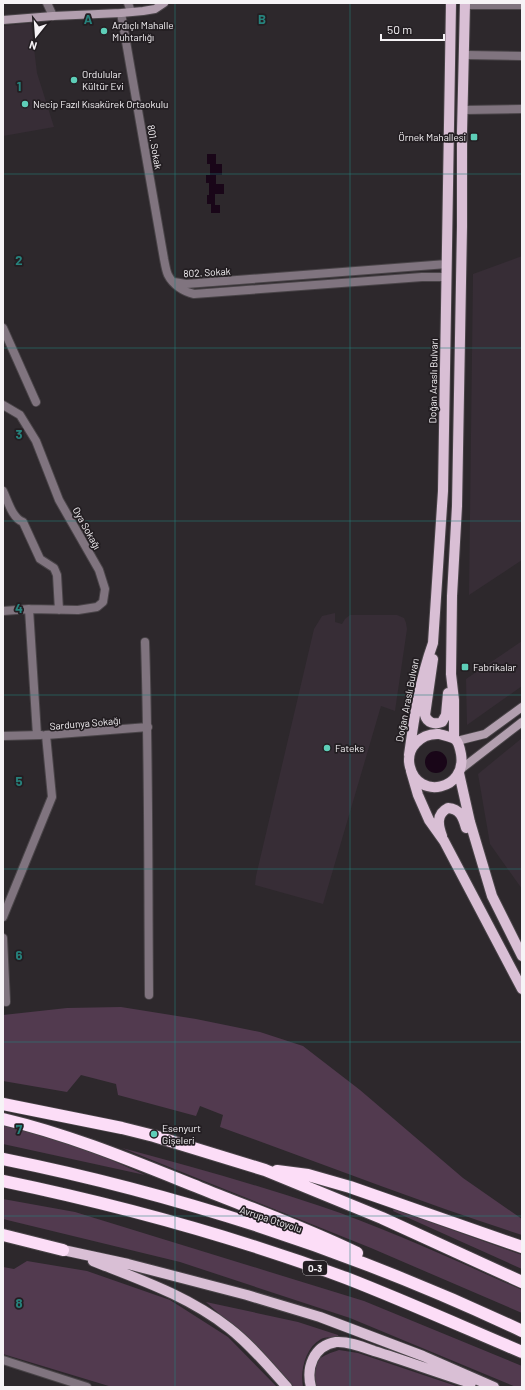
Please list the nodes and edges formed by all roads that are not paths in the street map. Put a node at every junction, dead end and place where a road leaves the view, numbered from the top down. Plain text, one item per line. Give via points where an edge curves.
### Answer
1 (47, 3) edge
2 (128, 3) edge
3 (164, 3) edge
4 (451, 3) edge
5 (466, 4) edge
6 (522, 4) edge
7 (131, 12) junction
8 (121, 13) junction
9 (52, 16) junction
10 (3, 20) edge
11 (465, 55) junction
12 (522, 56) edge
13 (522, 109) edge
14 (464, 110) junction
15 (447, 264) junction
16 (446, 277) junction
17 (174, 282) junction
18 (3, 328) edge
19 (36, 402) dead end
20 (3, 405) edge
21 (3, 491) edge
22 (28, 609) junction
23 (59, 610) junction
24 (3, 611) edge
25 (146, 642) dead end
26 (433, 643) junction
27 (451, 674) junction
28 (522, 707) edge
29 (522, 722) edge
30 (148, 727) junction
31 (37, 735) junction
32 (46, 735) junction
33 (3, 736) edge
34 (456, 739) junction
35 (409, 755) junction
36 (411, 771) junction
37 (460, 771) junction
38 (444, 842) junction
39 (492, 896) junction
40 (3, 917) edge
41 (3, 938) edge
42 (522, 956) edge
43 (522, 989) edge
44 (149, 995) dead end
45 (6, 1002) dead end
46 (3, 1104) edge
47 (3, 1119) edge
48 (3, 1159) edge
49 (265, 1170) junction
50 (6, 1182) edge
51 (3, 1235) edge
52 (522, 1246) edge
53 (63, 1250) junction
54 (398, 1276) junction
55 (522, 1282) edge
56 (522, 1331) edge
57 (522, 1352) edge
58 (3, 1360) edge
59 (87, 1387) edge
60 (287, 1387) edge
61 (311, 1387) edge
62 (483, 1387) edge
63 (494, 1387) edge

1 - 9 street
2 - 7 street
3 - 7 street via 155,9
4 - 15 main road, Doğan Araslı Bulvarı
5 - 6 street
5 - 11 main road
7 - 8 street
8 - 9 street
8 - 17 street, 801. Sokak via 164,259 168,275
9 - 10 street
11 - 12 street
11 - 14 main road
13 - 14 street
14 - 27 main road
15 - 16 main road, Doğan Araslı Bulvarı
15 - 17 street, 802. Sokak via 186,284
16 - 17 street, 802. Sokak via 194,294 180,288
16 - 26 main road, Doğan Araslı Bulvarı via 443,491
18 - 19 street
20 - 23 street, Oya Sokağı via 20,415 36,440 59,500 99,570 105,589 103,602 97,607
21 - 23 street via 15,517 23,522 40,559 54,568 57,575
22 - 23 street, Oya Sokağı
22 - 24 street, Oya Sokağı
22 - 31 street
25 - 30 street
26 - 27 main road via 434,655 425,715 429,723 438,724 444,719
26 - 35 main road, Doğan Araslı Bulvarı via 413,725
27 - 34 main road
28 - 34 street via 485,734
29 - 37 street
30 - 32 street, Sardunya Sokağı
30 - 44 street
31 - 32 street
31 - 33 street
32 - 40 street, Sardunya Sokağı via 52,797
34 - 35 main road via 439,734 424,736 413,746
34 - 37 main road via 462,758
35 - 36 main road
36 - 37 main road via 421,783 437,787 450,783
36 - 38 main road via 428,820
37 - 39 main road via 470,822
38 - 39 main road via 439,818 445,809 453,808 462,816 473,855
38 - 43 main road
39 - 42 main road
41 - 45 street
46 - 49 highway via 154,1136
47 - 54 highway via 68,1137 212,1192 335,1243
48 - 54 highway, Avrupa Otoyolu / O-3 via 57,1170 189,1206 300,1240
49 - 52 highway via 293,1173 338,1184
49 - 55 highway via 382,1218
50 - 57 highway, O-3 via 101,1203 252,1246 389,1295
51 - 53 highway
53 - 60 main road via 159,1287 198,1306 236,1334
53 - 63 main road via 247,1295 320,1317 423,1356
54 - 56 highway, Avrupa Otoyolu / O-3
58 - 59 street
61 - 62 main road via 309,1372 316,1353 325,1345 337,1342 354,1344

